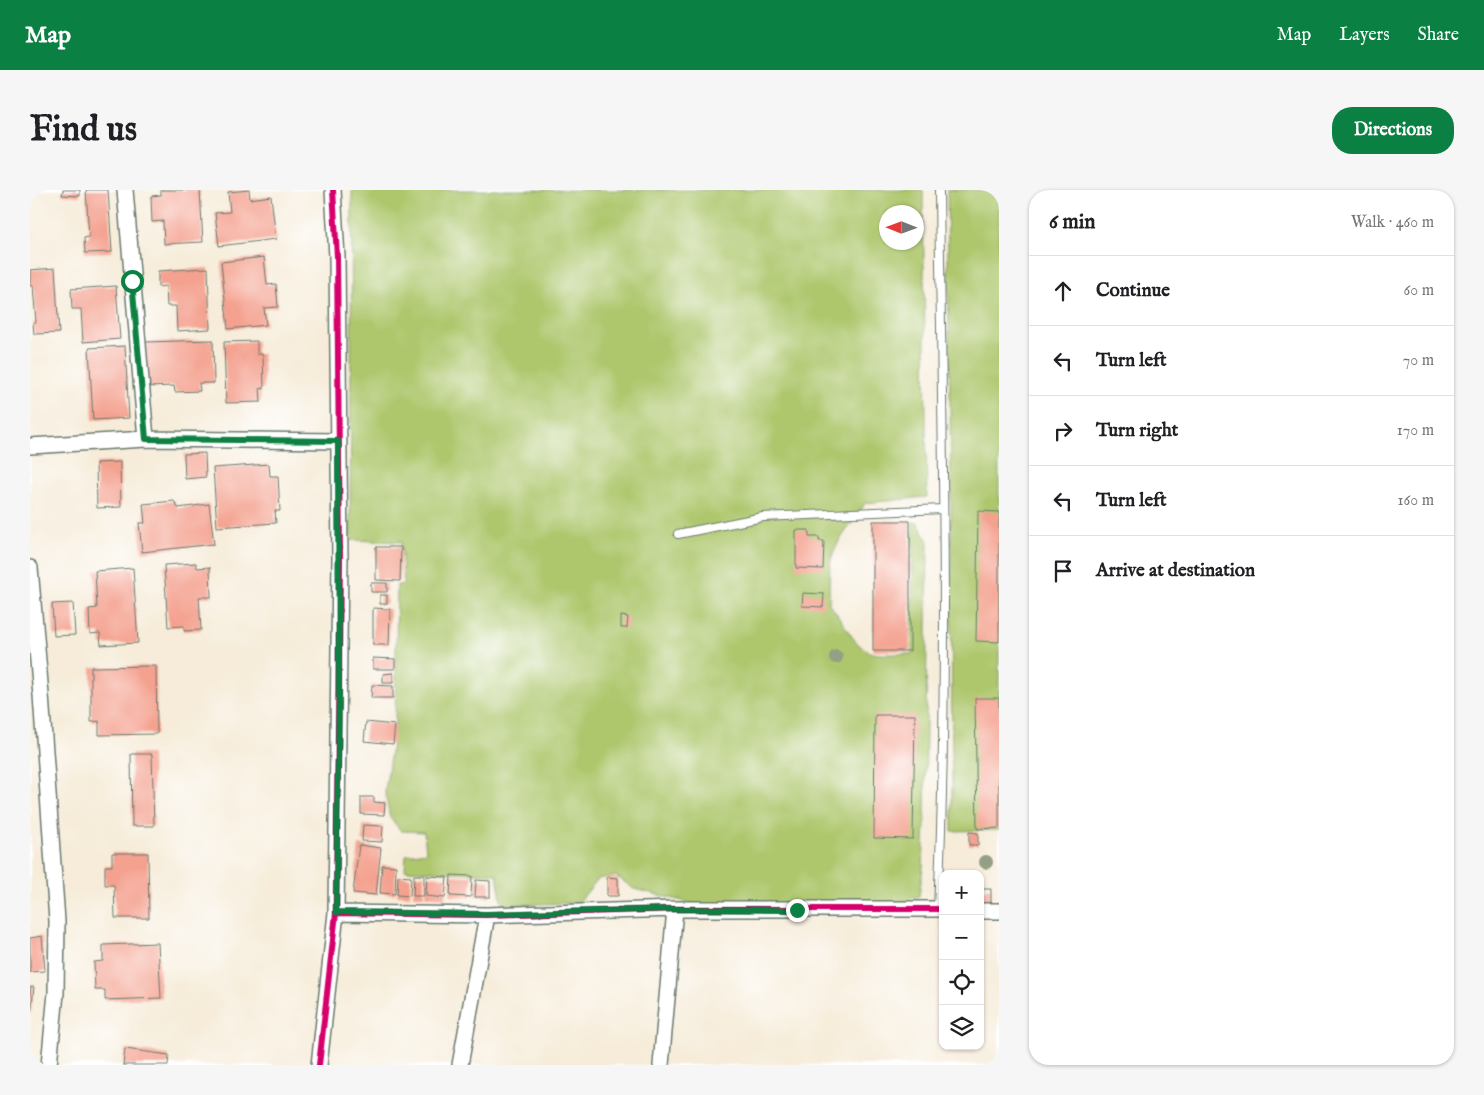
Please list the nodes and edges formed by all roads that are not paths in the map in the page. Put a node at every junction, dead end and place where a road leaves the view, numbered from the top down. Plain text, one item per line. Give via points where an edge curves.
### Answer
1 (125, 190) edge
2 (333, 190) edge
3 (939, 190) edge
4 (146, 439) junction
5 (338, 441) junction
6 (30, 446) edge
7 (943, 509) junction
8 (678, 534) dead end
9 (30, 568) edge
10 (941, 870) edge
11 (675, 909) junction
12 (939, 909) edge
13 (984, 911) edge
14 (999, 911) edge
15 (336, 912) junction
16 (487, 914) junction
17 (49, 1065) edge
18 (319, 1065) edge
19 (460, 1065) edge
20 (661, 1065) edge

1 - 4 street
2 - 5 street via 337,257
3 - 7 lane
4 - 5 street
4 - 6 street
5 - 15 street via 340,624
7 - 8 lane via 763,517
7 - 10 lane
9 - 17 street via 57,921 56,993
11 - 12 street
11 - 16 street
11 - 20 street
13 - 14 street
15 - 16 street
15 - 18 street
16 - 19 street

